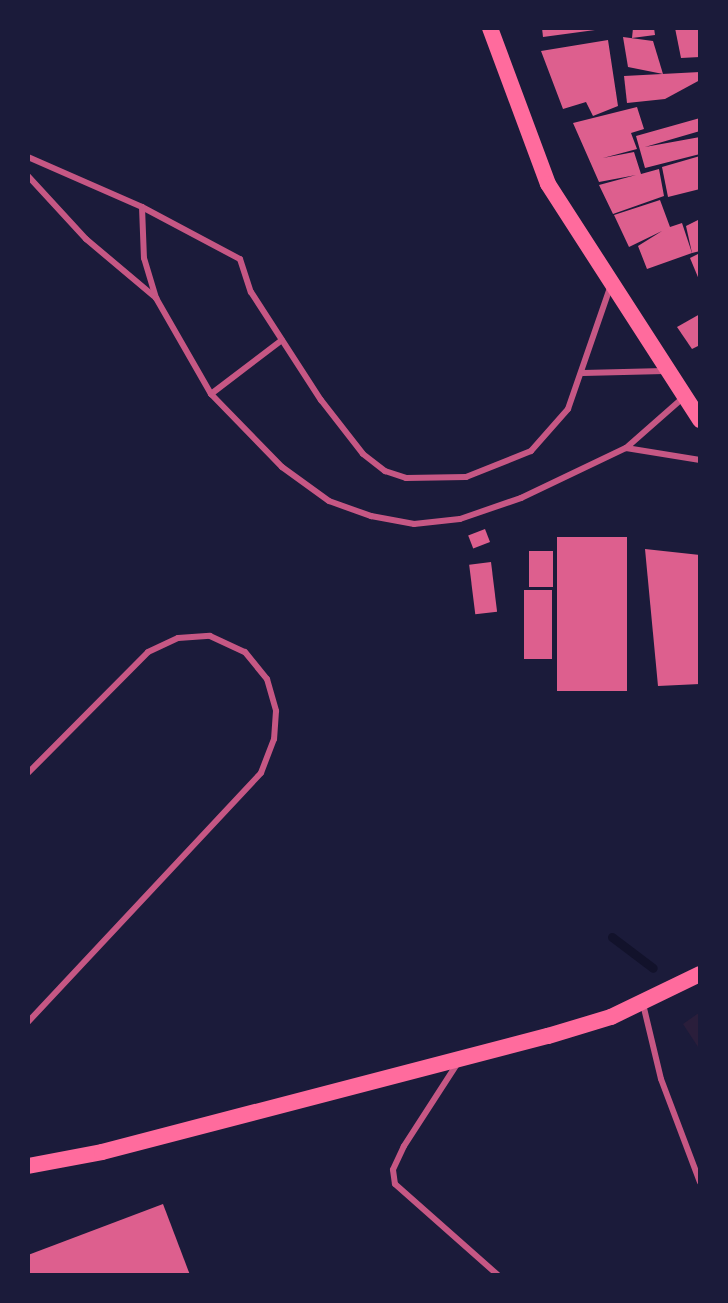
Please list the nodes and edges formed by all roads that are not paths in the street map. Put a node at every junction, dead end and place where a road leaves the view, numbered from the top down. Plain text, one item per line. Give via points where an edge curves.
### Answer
1 (490, 28) edge
2 (28, 157) edge
3 (28, 176) edge
4 (142, 207) junction
5 (610, 285) junction
6 (156, 298) junction
7 (282, 340) junction
8 (664, 371) junction
9 (583, 373) junction
10 (211, 394) junction
11 (683, 398) junction
12 (700, 420) edge
13 (626, 448) junction
14 (700, 460) edge
15 (28, 773) edge
16 (700, 974) edge
17 (643, 1004) junction
18 (28, 1022) edge
19 (464, 1055) junction
20 (28, 1166) edge
21 (700, 1182) edge
22 (498, 1275) edge

1 - 5 main road via 548,184
2 - 4 lane
3 - 6 lane via 86,239
4 - 6 lane via 144,258
4 - 7 lane via 240,259 251,292
5 - 8 main road
5 - 9 lane
6 - 10 lane
7 - 9 lane via 363,454 385,471 406,478 466,477 531,451 568,409
7 - 10 lane
8 - 9 lane
8 - 11 main road
10 - 13 lane via 282,467 329,501 414,524 460,519 521,498
11 - 12 main road
11 - 13 lane
13 - 14 lane
15 - 18 lane via 148,652 178,638 210,636 245,652 267,679 276,711 274,739 261,773
16 - 17 main road
17 - 19 main road via 548,1036
17 - 21 lane via 661,1079
19 - 20 main road via 102,1152
19 - 22 lane via 415,1126 393,1170 395,1184

